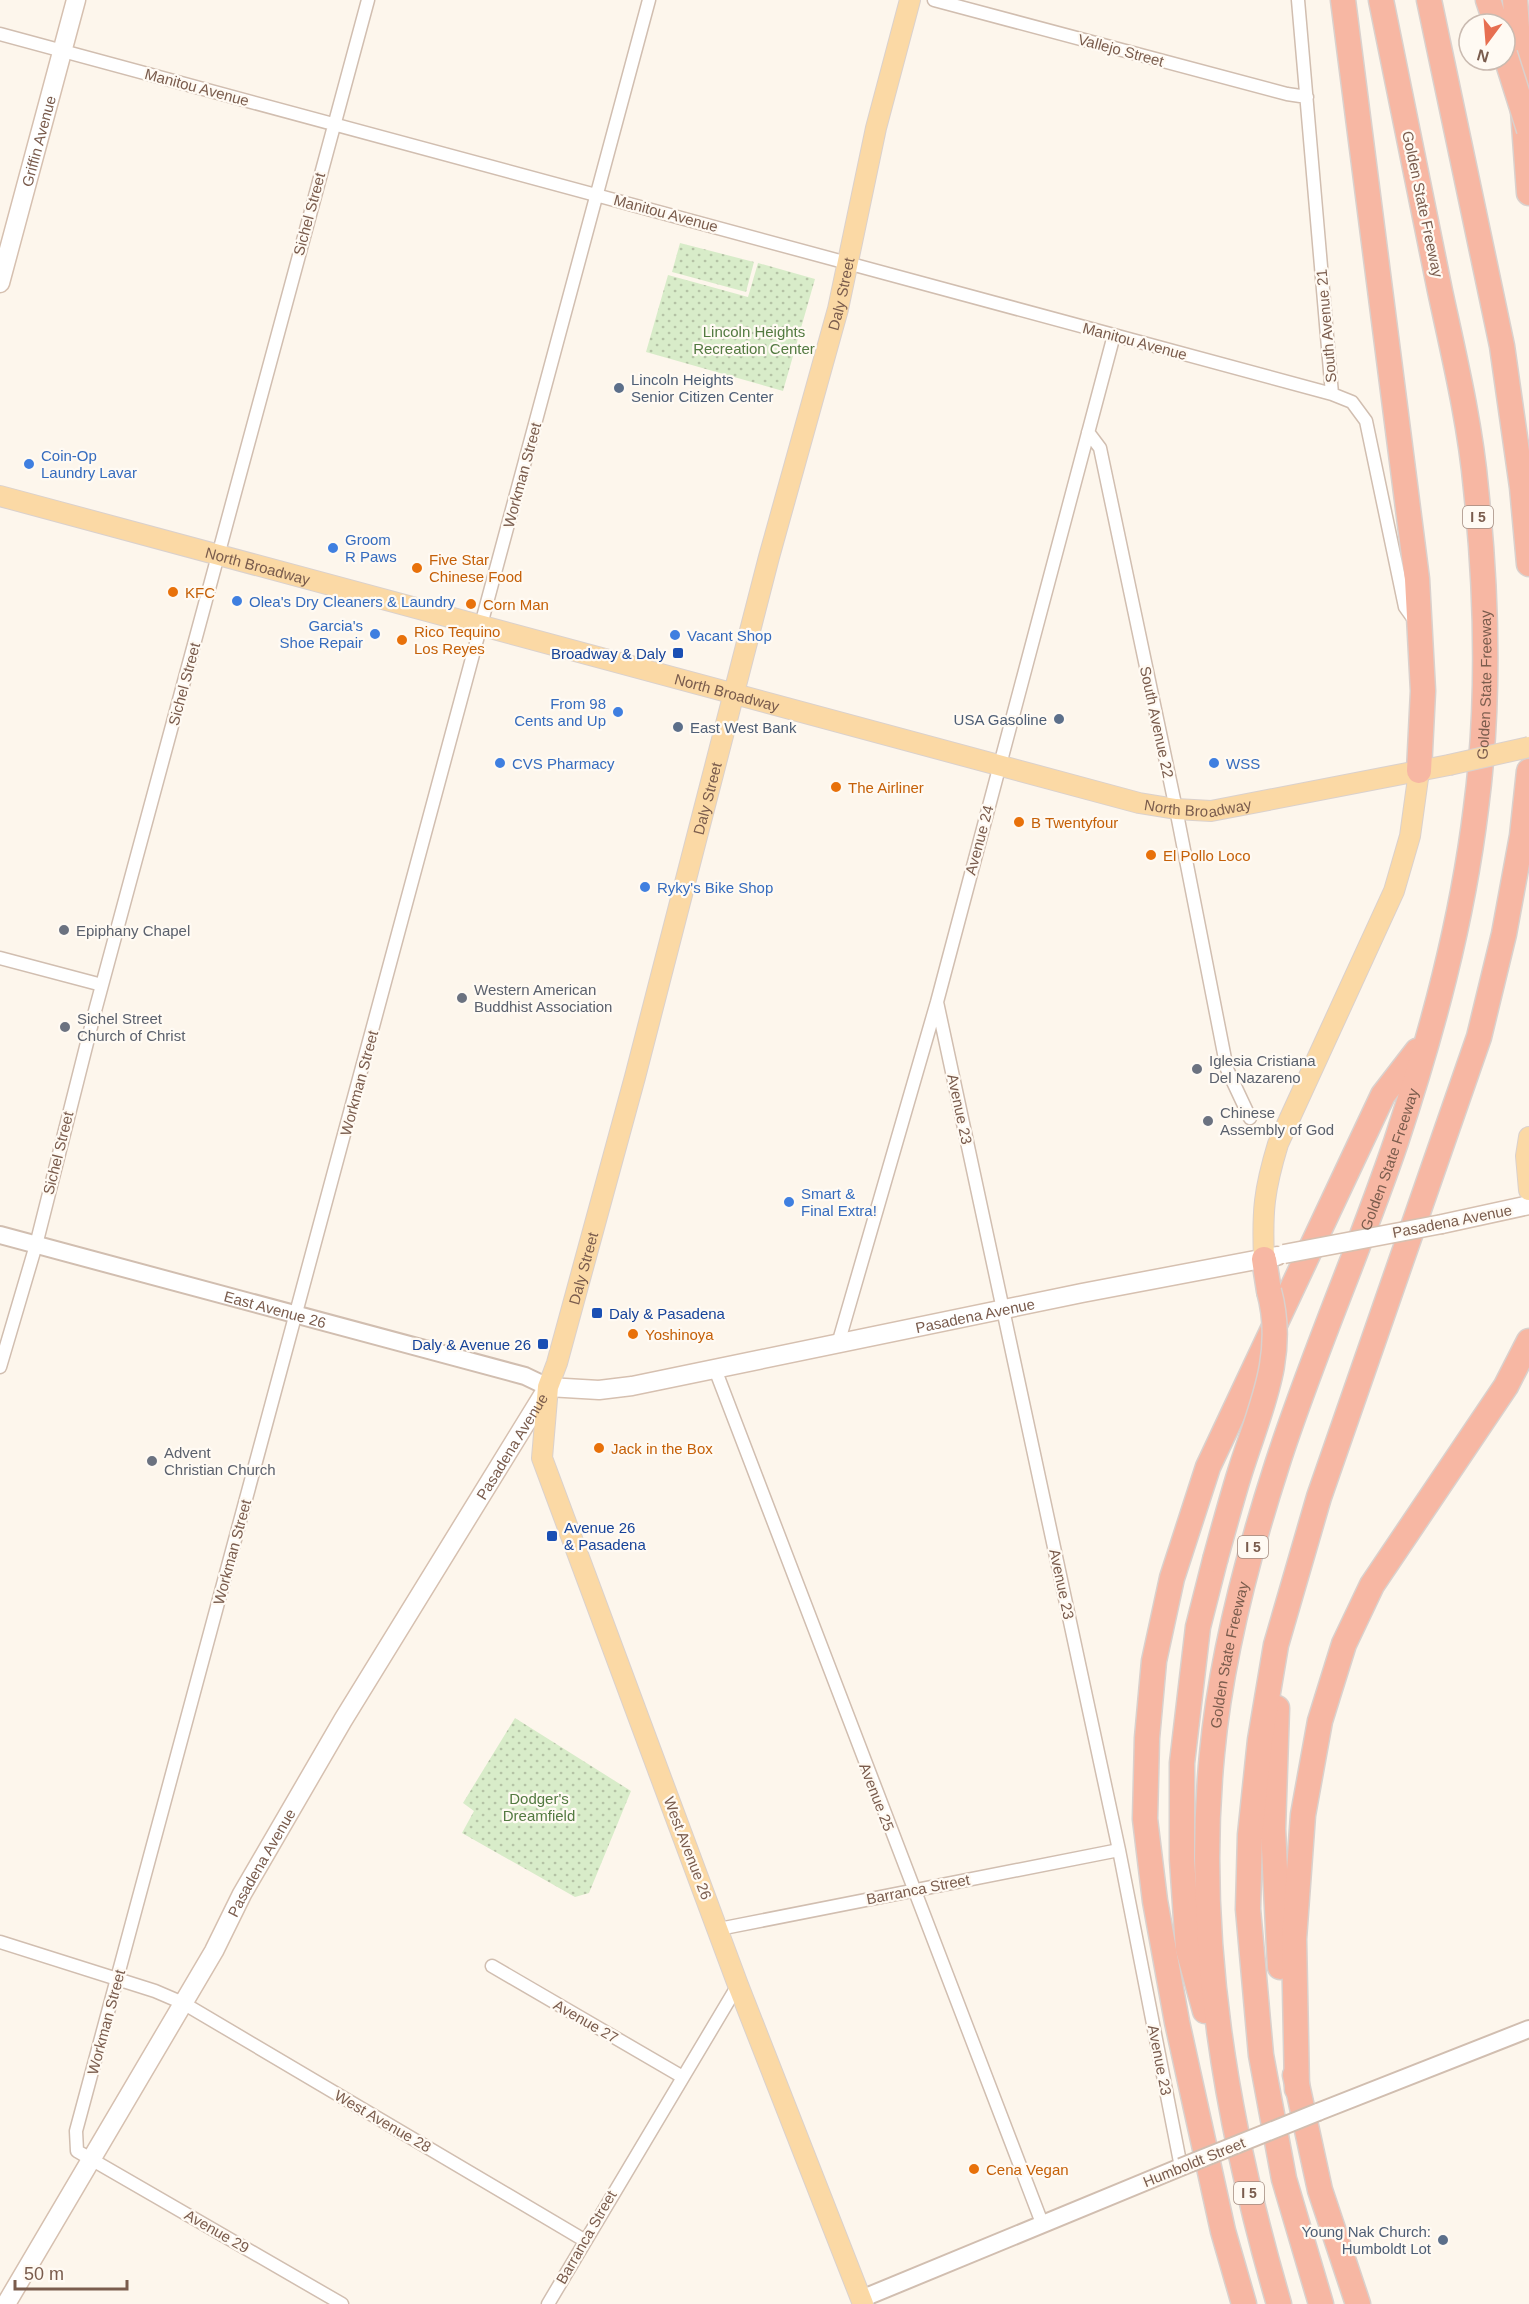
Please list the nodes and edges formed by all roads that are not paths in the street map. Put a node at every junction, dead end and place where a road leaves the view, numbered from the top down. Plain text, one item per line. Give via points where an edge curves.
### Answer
1 (76, 0) edge
2 (368, 0) edge
3 (649, 0) edge
4 (910, 0) edge
5 (934, 0) edge
6 (1298, 0) edge
7 (1343, 0) edge
8 (1381, 0) edge
9 (1429, 0) edge
10 (1515, 0) edge
11 (0, 34) edge
12 (62, 51) junction
13 (1511, 72) edge
14 (1307, 97) junction
15 (333, 124) junction
16 (1529, 130) edge
17 (1529, 194) edge
18 (598, 195) junction
19 (850, 262) junction
20 (0, 283) edge
21 (1114, 335) junction
22 (1332, 394) junction
23 (1088, 432) junction
24 (0, 496) edge
25 (218, 555) junction
26 (1529, 564) edge
27 (482, 626) junction
28 (1419, 627) junction
29 (733, 693) junction
30 (1529, 747) edge
31 (999, 765) junction
32 (1419, 771) junction
33 (1529, 771) edge
34 (1176, 809) junction
35 (0, 958) edge
36 (102, 985) junction
37 (937, 1002) junction
38 (1428, 1037) junction
39 (1250, 1118) dead end
40 (1529, 1137) edge
41 (1529, 1190) edge
42 (1529, 1205) edge
43 (0, 1234) edge
44 (36, 1245) junction
45 (1274, 1256) junction
46 (1003, 1309) junction
47 (296, 1315) junction
48 (1529, 1341) edge
49 (838, 1344) junction
50 (0, 1367) edge
51 (715, 1369) junction
52 (548, 1387) junction
53 (1276, 1645) junction
54 (1119, 1850) junction
55 (913, 1890) junction
56 (719, 1929) junction
57 (0, 1942) edge
58 (492, 1966) dead end
59 (117, 1979) junction
60 (738, 1985) junction
61 (183, 2003) junction
62 (1529, 2029) edge
63 (681, 2076) junction
64 (1225, 2081) junction
65 (1297, 2089) junction
66 (91, 2159) junction
67 (1182, 2168) junction
68 (1042, 2223) junction
69 (584, 2240) junction
70 (862, 2302) edge
71 (6, 2304) edge
72 (342, 2304) edge
73 (548, 2304) edge
74 (1244, 2304) edge
75 (1279, 2304) edge
76 (1321, 2304) edge
77 (1358, 2304) edge

1 - 12 main road, Griffin Avenue
2 - 15 street, Sichel Street
3 - 18 street, Workman Street
4 - 19 main road, Daly Street via 876,128
5 - 14 street, Vallejo Street
6 - 14 street, South Avenue 21
7 - 28 highway via 1417,579
8 - 38 highway, Golden State Freeway / I 5 via 1464,405 1476,484 1485,602 1485,689 1477,805 1450,962
9 - 26 highway via 1502,346
10 - 17 highway
11 - 12 street, Manitou Avenue
12 - 15 street, Manitou Avenue
12 - 20 main road, Griffin Avenue
13 - 16 highway, bridge
14 - 22 street, South Avenue 21
15 - 18 street, Manitou Avenue
15 - 25 street, Sichel Street
18 - 19 street, Manitou Avenue
18 - 27 street, Workman Street
19 - 21 street, Manitou Avenue
19 - 29 main road, Daly Street
21 - 22 street, Manitou Avenue
21 - 23 street, Avenue 24
22 - 28 street, South Avenue 21 via 1352,402 1366,421 1405,607
23 - 31 street, Avenue 24
23 - 34 street, South Avenue 22 via 1100,448
24 - 25 main road, North Broadway
25 - 27 main road, North Broadway
25 - 36 street, Sichel Street
27 - 29 main road, North Broadway
27 - 47 street, Workman Street
28 - 32 highway via 1423,691
29 - 31 main road, North Broadway
29 - 52 main road, Daly Street via 635,1077
30 - 32 main road, North Broadway, bridge
31 - 34 main road, North Broadway via 1139,803
31 - 37 street, Avenue 24
32 - 34 main road, North Broadway via 1211,811
32 - 45 main road via 1410,836 1394,891 1278,1144 1262,1209
33 - 53 highway, I 5 via 1506,923 1479,1036 1318,1497
34 - 39 street, South Avenue 22 via 1227,1069
35 - 36 street
36 - 44 street, Sichel Street
37 - 46 street, Avenue 23
37 - 49 street, Avenue 24
38 - 64 highway, Golden State Freeway / I 5 via 1396,1142 1277,1464 1242,1583 1224,1672 1212,1753 1208,1903
38 - 74 highway via 1383,1095 1208,1467 1172,1578 1154,1661 1145,1819 1155,1900 1177,2022 1223,2231
40 - 41 main road
42 - 45 main road, Pasadena Avenue, bridge
43 - 44 street, East Avenue 26
44 - 47 street, East Avenue 26
44 - 50 street, Sichel Street
45 - 46 main road, Pasadena Avenue
45 - 64 highway, bridge via 1269,1291 1276,1329 1269,1388 1240,1472 1198,1627 1182,1763 1182,1859 1188,1949
46 - 49 main road, Pasadena Avenue
46 - 54 street, Avenue 23
47 - 52 street, East Avenue 26 via 526,1376
47 - 59 street, Workman Street
48 - 65 highway via 1506,1386 1372,1585 1344,1644 1320,1721 1303,1815 1294,1939
49 - 51 main road, Pasadena Avenue
51 - 52 main road, Pasadena Avenue via 599,1390
51 - 55 street, Avenue 25
52 - 56 main road, West Avenue 26 via 542,1458
52 - 61 main road, Pasadena Avenue via 343,1720
53 - 65 highway via 1278,1735 1273,1829 1277,1930 1286,2032
53 - 76 highway, I 5 via 1260,1740 1250,1835 1248,1909 1261,2055 1284,2179
54 - 55 street, Barranca Street
54 - 67 street, Avenue 23
55 - 56 street, Barranca Street
55 - 68 street, Avenue 25
56 - 60 main road, West Avenue 26
57 - 59 street, West Avenue 28
58 - 63 street, Avenue 27
59 - 61 street, West Avenue 28
59 - 66 street, Workman Street via 76,2131 77,2151
60 - 63 street, Barranca Street
60 - 70 main road, West Avenue 26
61 - 66 main road, Pasadena Avenue
61 - 69 street, West Avenue 28
62 - 67 street, Humboldt Street, bridge
63 - 69 street, Barranca Street
64 - 75 highway, Golden State Freeway / I 5 via 1254,2217
65 - 77 highway via 1320,2190
66 - 71 main road, Pasadena Avenue
66 - 72 street, Avenue 29
67 - 68 street, Humboldt Street
68 - 70 street, Humboldt Street
69 - 73 street, Barranca Street

